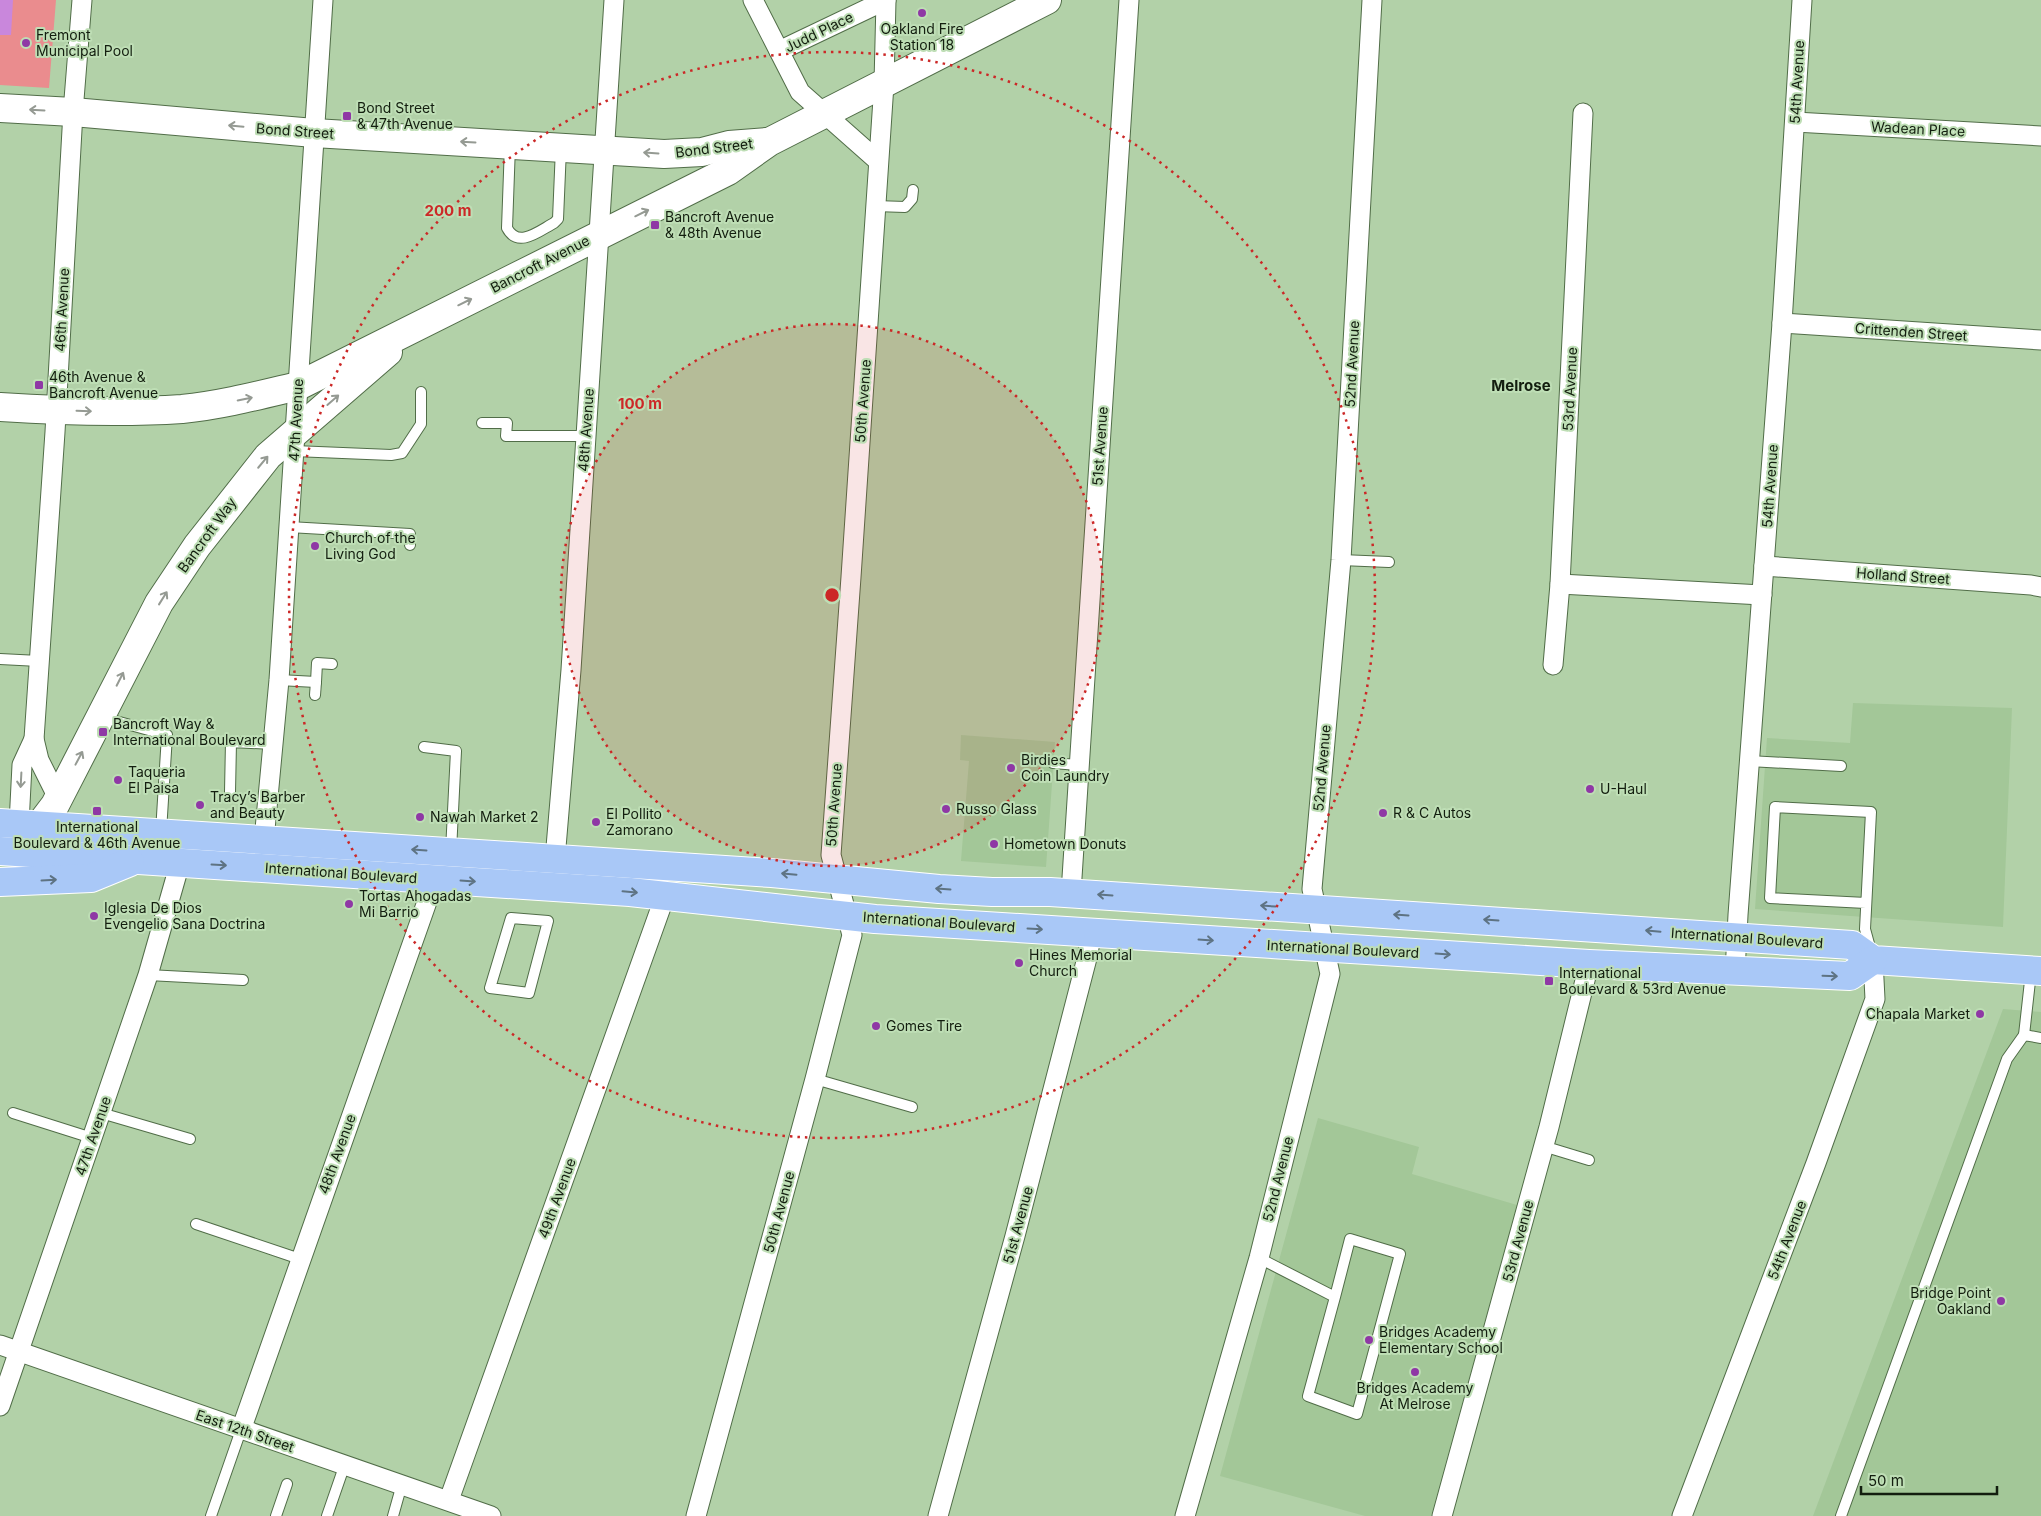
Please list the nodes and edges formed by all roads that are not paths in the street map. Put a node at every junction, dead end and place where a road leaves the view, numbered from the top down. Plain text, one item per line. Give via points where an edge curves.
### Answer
1 (82, 0) edge
2 (323, 0) edge
3 (614, 0) edge
4 (753, 0) edge
5 (886, 0) edge
6 (1047, 0) edge
7 (1129, 0) edge
8 (1372, 0) edge
9 (1802, 0) edge
10 (779, 51) junction
11 (884, 84) junction
12 (0, 108) edge
13 (73, 112) junction
14 (1583, 113) dead end
15 (825, 114) junction
16 (1795, 122) junction
17 (314, 133) junction
18 (2041, 136) edge
19 (769, 142) junction
20 (510, 145) junction
21 (561, 147) junction
22 (604, 150) junction
23 (878, 161) junction
24 (913, 190) dead end
25 (875, 206) junction
26 (599, 235) junction
27 (421, 323) junction
28 (1782, 323) junction
29 (2041, 340) edge
30 (298, 386) junction
31 (421, 392) dead end
32 (0, 407) edge
33 (56, 410) junction
34 (482, 423) dead end
35 (586, 436) junction
36 (295, 441) junction
37 (289, 528) junction
38 (410, 544) dead end
39 (1341, 560) junction
40 (1389, 562) dead end
41 (1764, 566) junction
42 (1560, 584) junction
43 (2041, 587) edge
44 (1762, 595) junction
45 (0, 660) edge
46 (39, 661) junction
47 (332, 664) dead end
48 (1553, 665) dead end
49 (279, 680) junction
50 (316, 682) junction
51 (315, 695) dead end
52 (100, 717) junction
53 (34, 739) junction
54 (273, 744) junction
55 (424, 747) dead end
56 (1749, 761) junction
57 (1053, 763) dead end
58 (1078, 765) junction
59 (1841, 766) dead end
60 (230, 792) dead end
61 (58, 798) junction
62 (19, 824) edge
63 (161, 833) junction
64 (264, 840) junction
65 (451, 852) junction
66 (3, 853) edge
67 (555, 859) junction
68 (135, 860) junction
69 (180, 863) junction
70 (435, 879) junction
71 (837, 879) junction
72 (0, 882) edge
73 (1071, 893) junction
74 (665, 896) junction
75 (1866, 903) junction
76 (1316, 909) junction
77 (847, 915) junction
78 (548, 921) joint
79 (1092, 932) junction
80 (1737, 937) junction
81 (1324, 947) junction
82 (1873, 960) junction
83 (1589, 964) junction
84 (2036, 970) edge
85 (1736, 972) junction
86 (148, 974) junction
87 (243, 980) dead end
88 (2024, 1036) junction
89 (2041, 1038) edge
90 (815, 1079) junction
91 (912, 1107) dead end
92 (12, 1113) dead end
93 (101, 1113) junction
94 (92, 1138) junction
95 (190, 1139) dead end
96 (1543, 1146) junction
97 (1589, 1160) dead end
98 (196, 1224) dead end
99 (1258, 1258) junction
100 (300, 1259) junction
101 (1335, 1297) junction
102 (0, 1345) edge
103 (20, 1352) junction
104 (0, 1406) edge
105 (241, 1430) junction
106 (344, 1464) junction
107 (286, 1484) dead end
108 (402, 1484) junction
109 (449, 1500) junction
110 (211, 1516) edge
111 (276, 1516) edge
112 (327, 1516) edge
113 (393, 1516) edge
114 (491, 1516) edge
115 (696, 1516) edge
116 (938, 1516) edge
117 (1185, 1516) edge
118 (1442, 1516) edge
119 (1682, 1516) edge
120 (1841, 1516) edge

1 - 13 street, 46th Avenue
2 - 17 street, 47th Avenue
3 - 22 street, 48th Avenue
4 - 10 street
5 - 10 street, Judd Place
5 - 11 street, 50th Avenue
6 - 11 street, Bancroft Avenue
7 - 58 street, 51st Avenue
8 - 39 street, 52nd Avenue
9 - 16 street, 54th Avenue
10 - 15 street via 800,92
11 - 15 street, Bancroft Avenue
11 - 23 street, 50th Avenue
13 -> 12 street, Bond Street
17 -> 13 street, Bond Street
13 - 33 street, 46th Avenue
14 - 42 street, 53rd Avenue
15 - 19 street, Bancroft Avenue
15 - 23 street
16 - 18 street, Wadean Place
16 - 28 street, 54th Avenue
20 -> 17 street, Bond Street
17 - 30 street, 47th Avenue
19 -> 22 street, Bond Street via 664,154
26 -> 19 street, Bancroft Avenue via 728,171
20 - 21 street, Bond Street
20 - 21 lane via 507,228 518,239 558,219
21 - 22 street, Bond Street
22 - 26 street, 48th Avenue
23 - 25 street, 50th Avenue
24 - 25 lane via 912,199 905,207
25 - 71 street, 50th Avenue via 852,577 830,855
27 -> 26 street, Bancroft Avenue
26 - 35 street, 48th Avenue
27 - 30 street, Bancroft Avenue
36 -> 27 street, Bancroft Way
28 - 29 street, Crittenden Street
28 - 41 street, 54th Avenue
33 -> 30 street, Bancroft Avenue via 113,412 184,408 246,399
30 - 36 street, 47th Avenue
31 - 36 lane via 421,424 402,453 391,455
32 - 33 street, Bancroft Avenue
33 - 46 street, 46th Avenue
34 - 35 lane via 507,423 506,436
35 - 67 street, 48th Avenue
36 - 37 street, 47th Avenue
52 -> 36 street, Bancroft Way via 159,603 197,546 268,456
37 - 38 lane via 410,534
37 - 49 street, 47th Avenue
39 - 40 lane
39 - 76 street, 52nd Avenue via 1312,889
41 - 43 street, Holland Street
41 - 44 street, 54th Avenue
42 - 44 street
42 - 48 street, 53rd Avenue
44 - 56 street, 54th Avenue
45 - 46 lane
46 - 53 street, 46th Avenue
47 - 50 lane via 318,663
49 - 50 lane
49 - 54 street, 47th Avenue
50 - 51 lane
61 -> 52 street, Bancroft Way
52 - 63 lane via 167,735
53 - 61 street, 46th Avenue via 39,760
53 -> 62 street, 46th Avenue via 22,765
54 - 60 lane via 231,742
54 - 64 street, 47th Avenue
55 - 65 lane via 456,750
56 - 59 lane
56 - 80 street, 54th Avenue
57 - 58 lane
58 - 73 street, 51st Avenue
61 - 62 street
62 - 63 main road, International Boulevard
62 - 66 street
63 - 64 main road, International Boulevard
65 -> 64 main road, International Boulevard
65 - 67 main road, International Boulevard
66 - 68 main road, International Boulevard
71 -> 67 main road, International Boulevard
68 - 69 main road, International Boulevard
72 -> 68 main road via 91,878
69 -> 70 main road, International Boulevard
69 - 86 street, 47th Avenue
70 -> 74 main road, International Boulevard
70 - 100 street, 48th Avenue
73 -> 71 main road, International Boulevard via 992,892
71 - 77 street, 50th Avenue
76 -> 73 main road, International Boulevard
74 - 77 main road, International Boulevard
74 - 109 street, 49th Avenue
75 - 75 lane via 1871,812 1776,807 1770,898
75 - 82 lane via 1864,929
80 -> 76 main road, International Boulevard
76 - 81 street, 52nd Avenue
77 -> 79 main road, International Boulevard
77 - 90 street, 50th Avenue via 852,935
78 - 78 lane via 511,918 490,988 529,993
79 -> 81 main road, International Boulevard
79 - 116 street, 51st Avenue via 1015,1236
80 - 82 main road, International Boulevard via 1852,945
80 - 85 street, 54th Avenue
81 -> 83 main road, International Boulevard
81 - 99 street, 52nd Avenue via 1330,974
82 - 84 main road
85 -> 82 main road, International Boulevard via 1850,976
82 - 119 street, 54th Avenue via 1875,999
83 - 85 main road, International Boulevard
83 - 96 street, 53rd Avenue
84 - 88 lane
86 - 87 lane
86 - 93 street, 47th Avenue
88 - 89 lane
88 - 120 lane via 2007,1059
90 - 91 lane
90 - 115 street, 50th Avenue
92 - 94 lane
93 - 94 street, 47th Avenue
93 - 95 lane
94 - 103 street, 47th Avenue
96 - 97 lane
96 - 118 street, 53rd Avenue
98 - 100 lane
99 - 101 lane
99 - 117 street, 52nd Avenue
100 - 105 street, 48th Avenue
101 - 101 lane via 1308,1396 1357,1414 1400,1254 1350,1239
102 - 103 street, East 12th Street
103 - 104 street, 47th Avenue
103 - 105 street, East 12th Street
105 - 106 street, East 12th Street
105 - 110 lane
106 - 108 street, East 12th Street
106 - 112 lane
107 - 111 lane
108 - 109 street, East 12th Street
108 - 113 lane
109 - 114 street, East 12th Street

